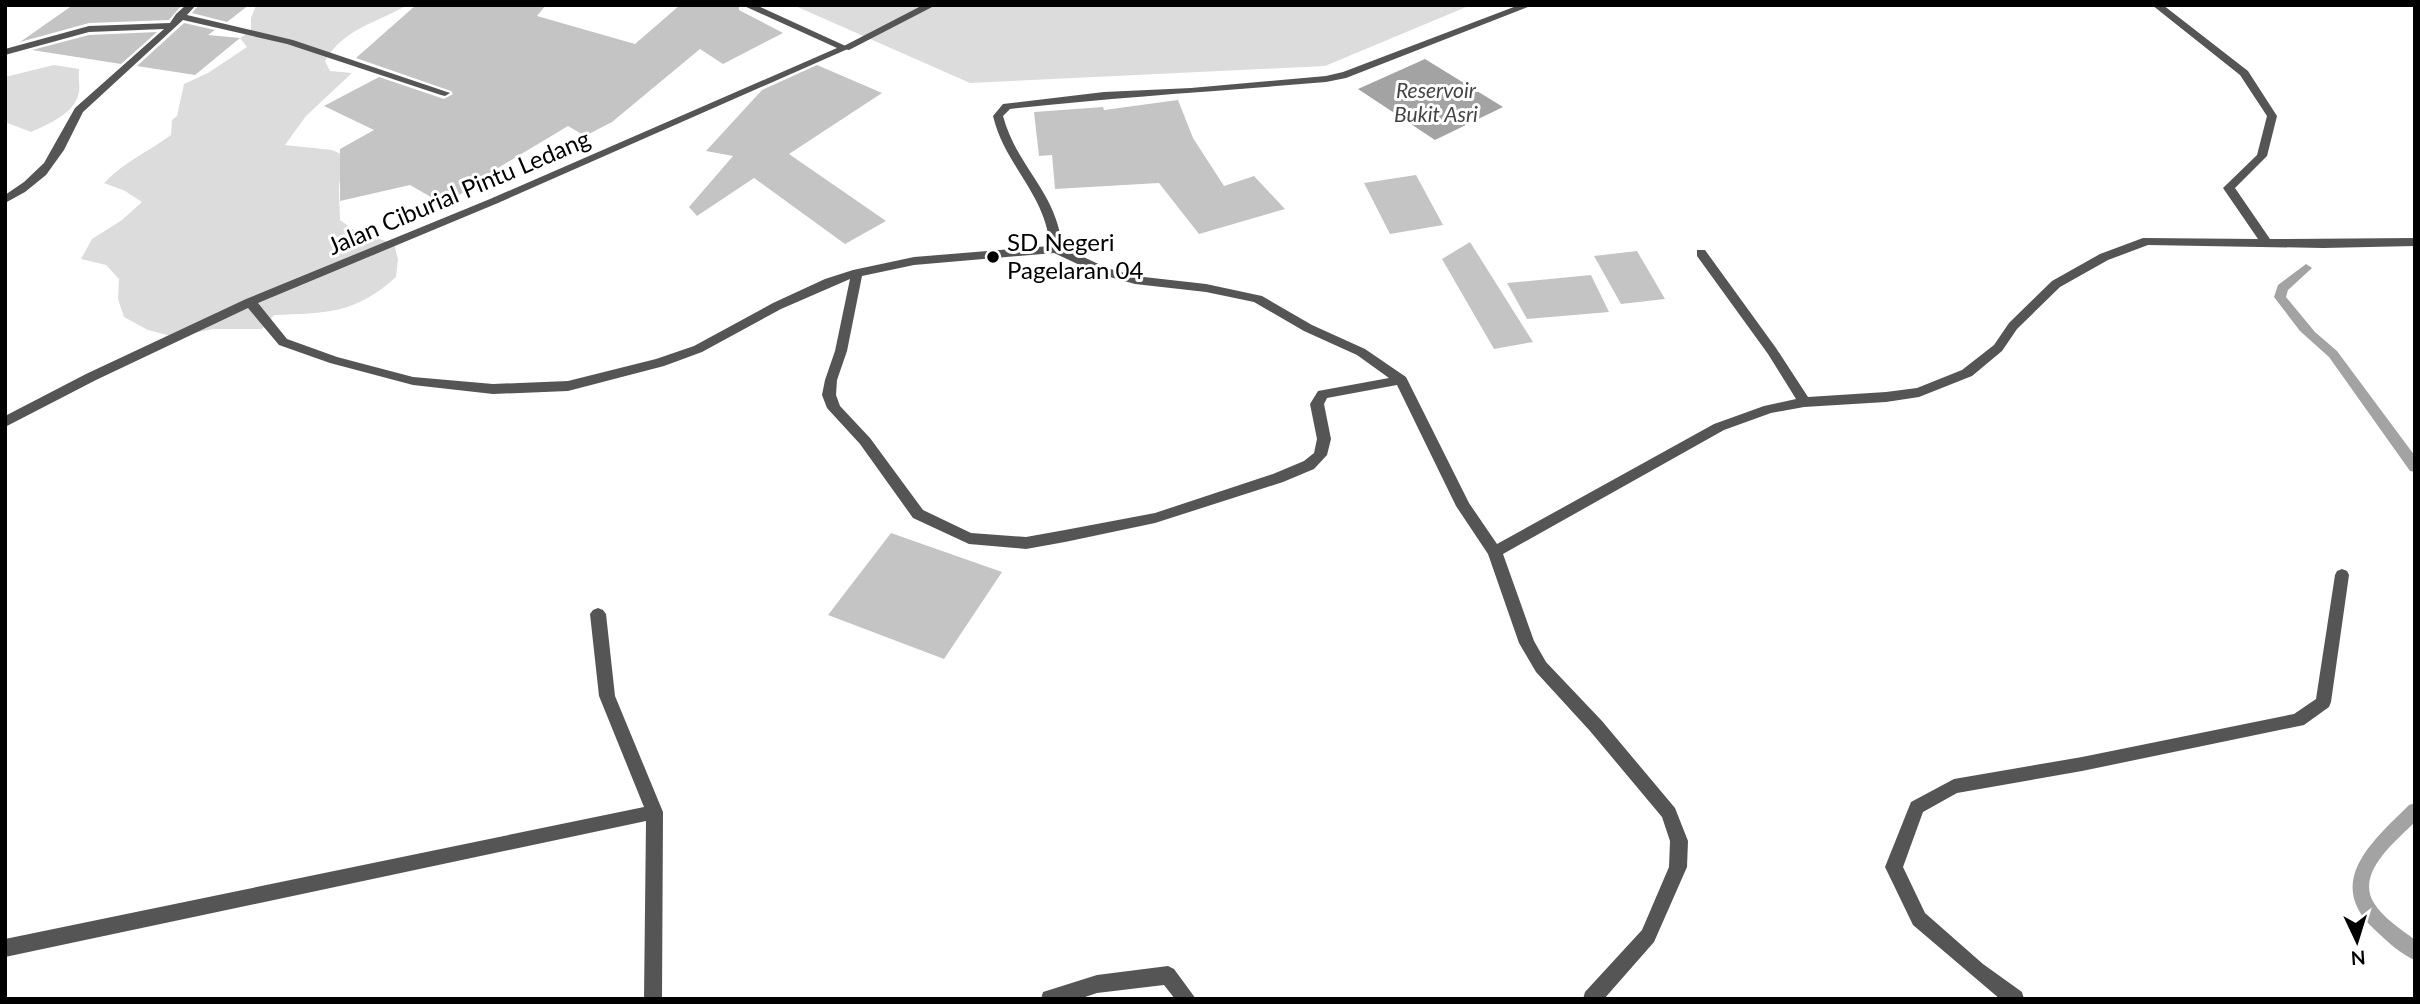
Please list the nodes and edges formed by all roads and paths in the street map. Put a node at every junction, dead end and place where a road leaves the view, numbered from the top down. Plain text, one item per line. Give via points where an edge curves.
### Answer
1 (191, 5) edge
2 (747, 5) edge
3 (931, 5) edge
4 (1528, 5) edge
5 (2157, 5) edge
6 (176, 21) junction
7 (845, 48) junction
8 (5, 52) edge
9 (445, 93) dead end
10 (5, 200) edge
11 (2266, 242) junction
12 (2415, 242) edge
13 (1056, 249) junction
14 (1701, 253) dead end
15 (857, 272) junction
16 (250, 302) junction
17 (1401, 380) junction
18 (1804, 402) junction
19 (5, 422) edge
20 (1495, 552) junction
21 (2342, 575) dead end
22 (598, 614) dead end
23 (655, 812) junction
24 (5, 948) edge
25 (653, 999) edge
26 (1050, 999) edge
27 (1187, 999) edge
28 (1592, 999) edge
29 (2015, 999) edge

1 - 6 street
2 - 7 street
3 - 7 street, Jalan Ciburial Pintu Ledang
4 - 13 street via 1326,79 1007,106 998,116 1001,131 1048,211
5 - 11 street via 2244,73 2272,116 2262,156 2229,188
6 - 8 street via 89,29
6 - 9 street via 290,42
6 - 10 street via 79,110 67,125 51,163
7 - 16 street, Jalan Ciburial Pintu Ledang
11 - 12 street
11 - 18 street via 2147,241 2104,257 2056,284 1998,348 1966,373 1919,391 1886,397
13 - 15 street via 914,261
13 - 17 street via 1135,280 1258,299 1361,352
14 - 18 street
15 - 16 street via 777,306 698,349 659,363 555,386 493,389 413,381 334,360 283,342
15 - 17 street via 831,380 829,395 834,408 865,440 918,514 970,538 1026,543 1078,533 1154,518 1278,478 1320,455 1324,439 1317,404 1323,394
16 - 19 street, Jalan Ciburial Pintu Ledang
17 - 20 street via 1463,506
18 - 20 street via 1719,427
20 - 28 street via 1527,643 1541,667 1669,813 1679,841 1678,867 1648,936
21 - 29 street via 2323,702 2298,720 1954,786 1917,807 1894,867 1919,919
22 - 23 street via 607,696
23 - 24 street
23 - 25 street
26 - 27 street via 1097,984 1168,975

